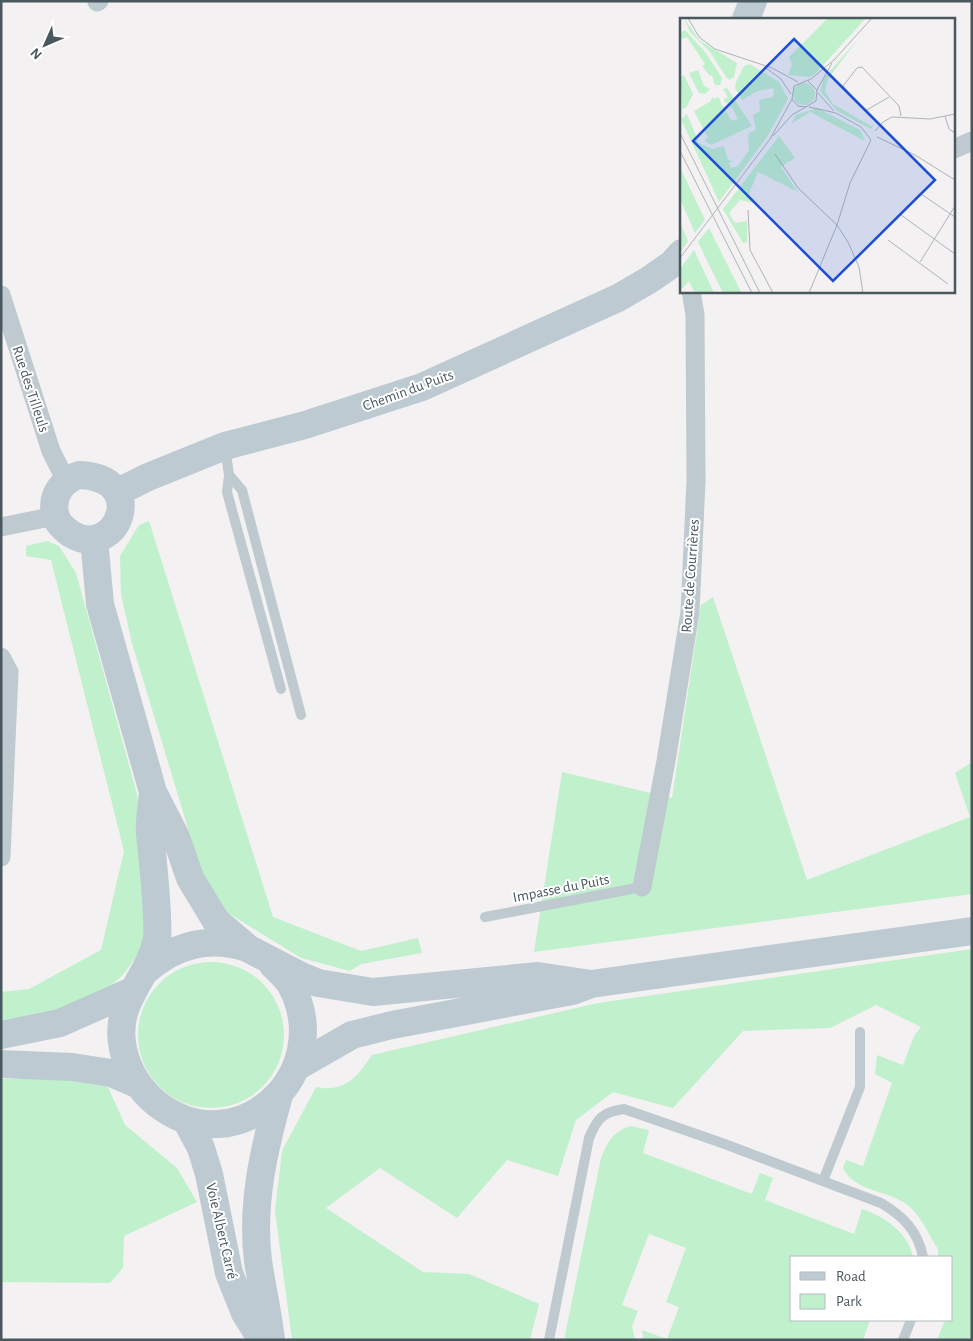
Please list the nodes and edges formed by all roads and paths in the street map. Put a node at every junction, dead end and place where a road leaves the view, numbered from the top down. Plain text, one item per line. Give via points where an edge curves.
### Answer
1 (753, 1) edge
2 (746, 18) edge
3 (972, 141) edge
4 (956, 147) edge
5 (680, 254) edge
6 (691, 292) edge
7 (1, 295) edge
8 (224, 446) junction
9 (229, 475) junction
10 (70, 478) junction
11 (118, 492) junction
12 (55, 516) junction
13 (1, 527) edge
14 (94, 539) junction
15 (1, 657) edge
16 (280, 689) dead end
17 (301, 715) dead end
18 (153, 792) junction
19 (1, 857) edge
20 (642, 887) joint
21 (485, 917) dead end
22 (972, 931) edge
23 (260, 956) junction
24 (138, 982) junction
25 (591, 984) junction
26 (860, 1032) dead end
27 (1, 1034) edge
28 (1, 1064) edge
29 (298, 1066) junction
30 (138, 1085) junction
31 (279, 1095) junction
32 (186, 1120) junction
33 (823, 1181) junction
34 (923, 1256) edge
35 (911, 1321) edge
36 (262, 1340) edge
37 (271, 1340) edge
38 (549, 1340) edge
39 (903, 1340) edge

1 - 2 street
3 - 4 street
5 - 8 street, Chemin du Puits via 672,264 618,298 422,387 305,425
6 - 20 street, Route de Courrières via 696,480 690,612
7 - 10 street, Rue des Tilleuls via 51,451 60,469
8 - 9 lane
8 - 11 street, Chemin du Puits
9 - 16 lane via 227,492
9 - 17 lane via 242,490
10 - 11 street via 79,475 100,478
10 - 12 street via 56,495
11 - 14 street via 121,515 107,533
12 - 13 street
12 - 14 street via 71,533
14 - 18 street via 100,604
15 - 19 street via 9,672
18 - 23 street via 176,837 190,878 216,921
18 - 24 street via 150,831 156,878 157,939
20 - 21 lane, Impasse du Puits
22 - 25 street
23 - 24 street via 222,942 193,943 158,960
23 - 25 street via 318,983 373,992 538,976
23 - 29 street via 290,984 301,1010 304,1038
24 - 27 street via 60,1023
24 - 30 street via 124,1009 122,1029 123,1049
25 - 29 street via 572,991 352,1035
26 - 33 lane via 860,1087
28 - 30 street via 102,1071
29 - 31 street
30 - 32 street via 166,1111
31 - 32 street via 246,1118 206,1124
31 - 37 street, Voie Albert Carré via 260,1169 257,1215 258,1260
32 - 36 street, Voie Albert Carré via 201,1148 209,1174 229,1273 244,1313
33 - 34 lane via 899,1213 913,1229
33 - 38 lane via 624,1109 611,1111 597,1120 589,1138
35 - 39 lane

